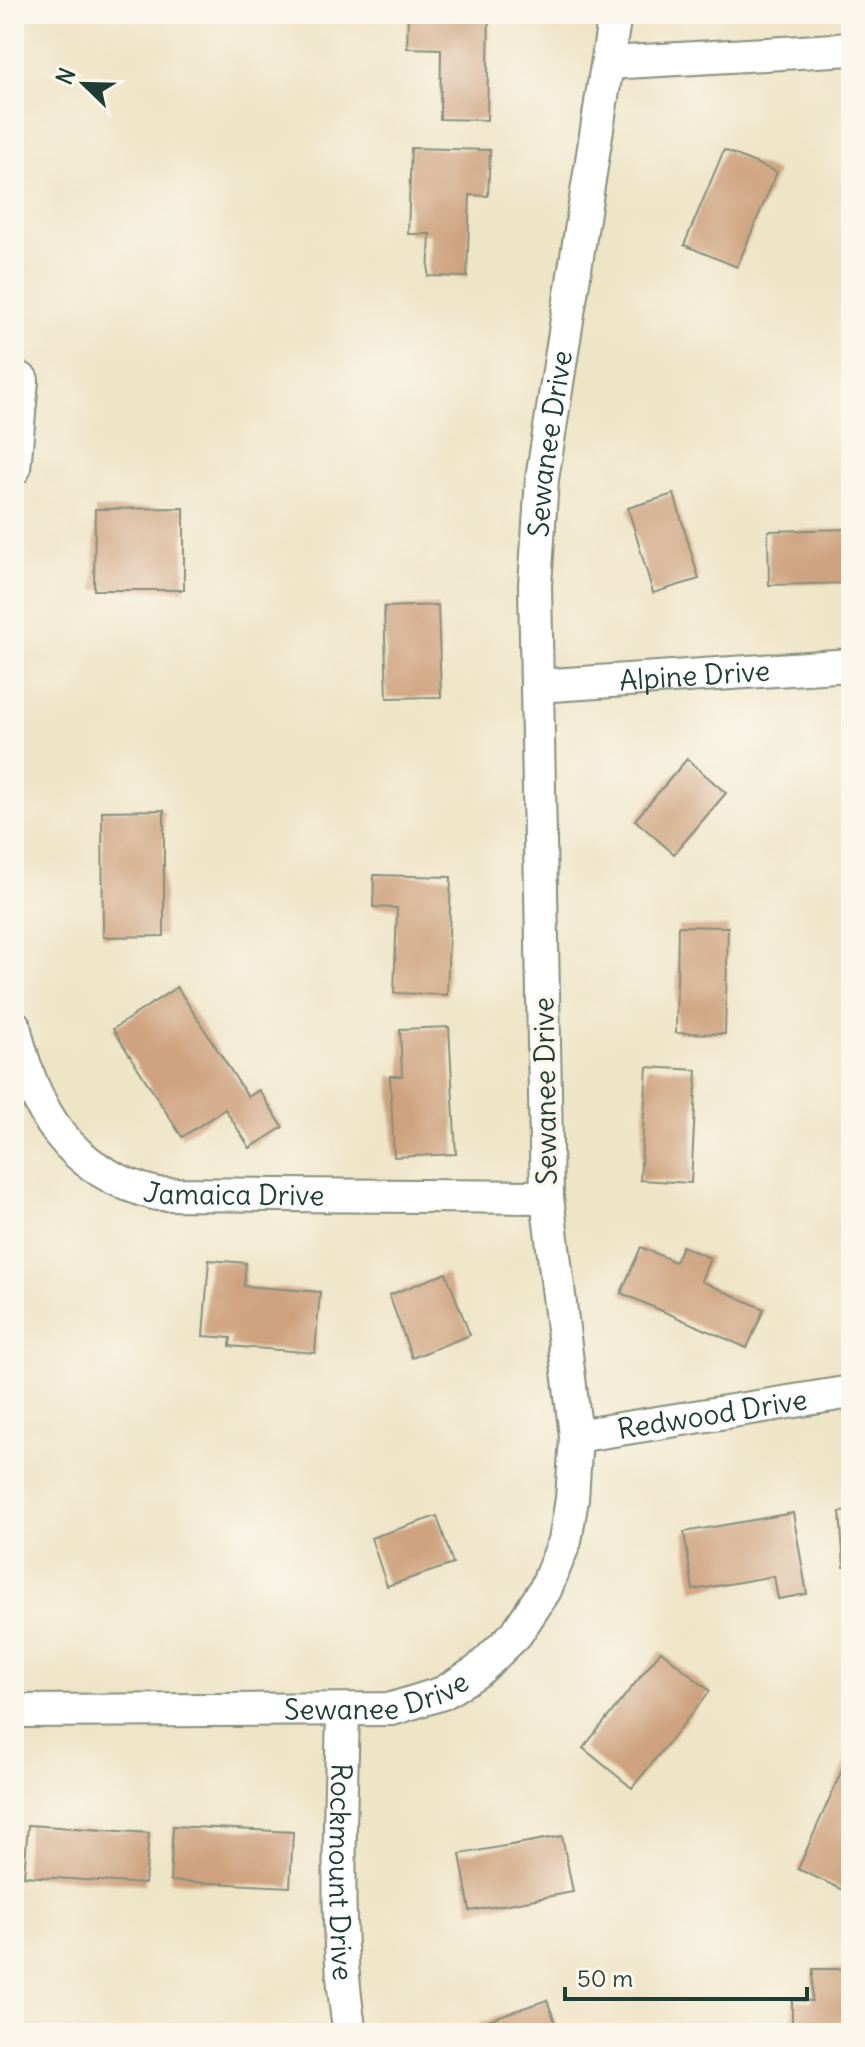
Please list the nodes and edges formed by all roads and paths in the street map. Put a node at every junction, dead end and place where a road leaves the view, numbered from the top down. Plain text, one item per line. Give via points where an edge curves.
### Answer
1 (615, 14) edge
2 (851, 49) edge
3 (609, 63) junction
4 (22, 380) dead end
5 (14, 469) edge
6 (851, 665) edge
7 (537, 686) junction
8 (14, 1026) edge
9 (547, 1197) junction
10 (851, 1392) edge
11 (576, 1436) junction
12 (14, 1711) edge
13 (343, 1712) junction
14 (350, 2033) edge

1 - 3 street, Sewanee Drive
2 - 3 street
3 - 7 street, Sewanee Drive via 542,479 535,585
4 - 5 street
6 - 7 street, Alpine Drive
7 - 9 street, Sewanee Drive
8 - 9 street, Jamaica Drive via 25,1074 43,1111 69,1146 98,1172 126,1187 157,1194
9 - 11 street, Sewanee Drive
10 - 11 street, Redwood Drive
11 - 13 street, Sewanee Drive via 565,1541 545,1590 516,1634 478,1671 443,1693 392,1709
12 - 13 street, Sewanee Drive
13 - 14 street, Rockmount Drive via 340,1860

